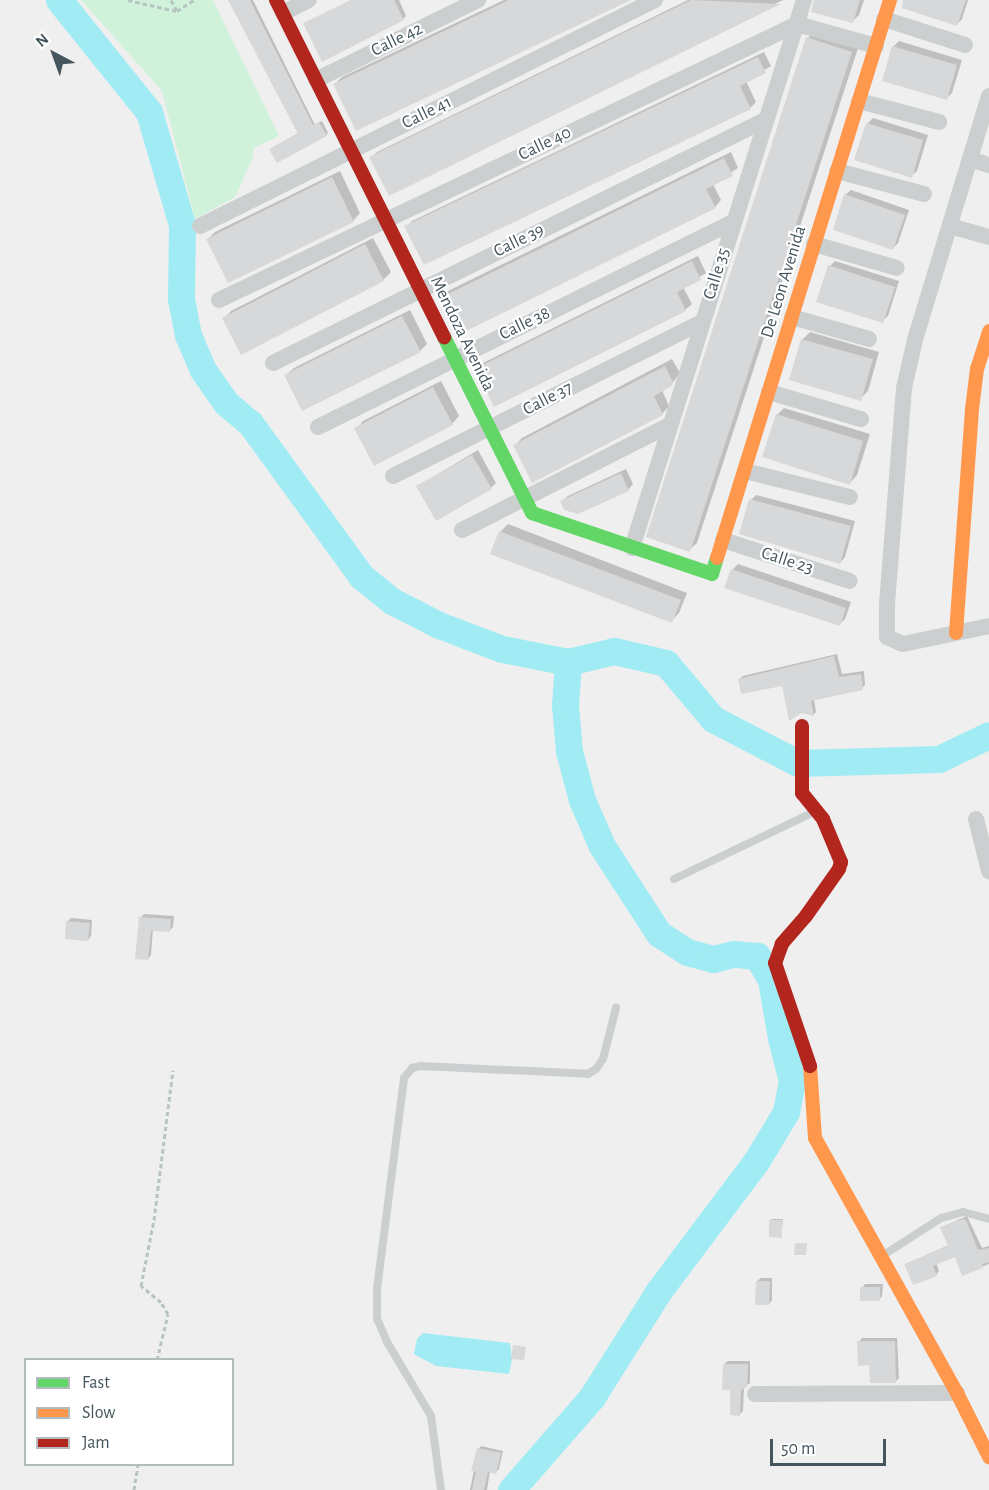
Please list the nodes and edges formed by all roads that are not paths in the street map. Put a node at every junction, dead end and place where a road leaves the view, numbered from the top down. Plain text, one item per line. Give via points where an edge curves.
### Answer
1 (309, 0) edge
2 (478, 0) edge
3 (655, 0) edge
4 (890, 0) edge
5 (280, 6) edge
6 (798, 9) edge
7 (884, 19) junction
8 (965, 45) dead end
9 (876, 46) junction
10 (316, 80) junction
11 (989, 96) edge
12 (859, 101) junction
13 (765, 120) junction
14 (939, 122) dead end
15 (351, 151) junction
16 (970, 159) junction
17 (989, 165) edge
18 (837, 171) junction
19 (924, 195) dead end
20 (386, 220) junction
21 (733, 222) junction
22 (950, 225) junction
23 (200, 226) dead end
24 (989, 237) edge
25 (814, 244) junction
26 (897, 268) dead end
27 (420, 290) junction
28 (219, 300) dead end
29 (792, 317) junction
30 (702, 322) junction
31 (989, 331) edge
32 (870, 339) dead end
33 (455, 359) junction
34 (273, 363) dead end
35 (768, 392) junction
36 (861, 419) dead end
37 (670, 425) junction
38 (318, 427) dead end
39 (489, 429) junction
40 (745, 471) junction
41 (393, 476) dead end
42 (850, 497) dead end
43 (524, 499) junction
44 (462, 530) dead end
45 (723, 540) junction
46 (632, 548) junction
47 (712, 574) joint
48 (850, 581) dead end
49 (989, 626) edge
50 (956, 633) junction
51 (802, 726) dead end
52 (817, 810) junction
53 (976, 819) dead end
54 (989, 871) edge
55 (674, 879) dead end
56 (616, 1008) dead end
57 (989, 1219) edge
58 (882, 1257) junction
59 (957, 1393) junction
60 (755, 1394) dead end
61 (989, 1457) edge
62 (441, 1490) edge

1 - 5 street
2 - 10 street, Calle 42
3 - 15 street, Calle 41
4 - 7 street, De Leon Avenida
5 - 10 street, Mendoza Avenida
6 - 9 street
6 - 13 street, Calle 35
6 - 20 street, Calle 40
7 - 8 street
7 - 9 street, De Leon Avenida
9 - 12 street, De Leon Avenida
10 - 15 street, Mendoza Avenida
11 - 16 street
12 - 14 street
12 - 18 street, De Leon Avenida
13 - 21 street, Calle 35
13 - 27 street, Calle 39
15 - 20 street, Mendoza Avenida
15 - 23 street, Calle 41
16 - 17 street
16 - 22 street
18 - 19 street
18 - 25 street, De Leon Avenida
20 - 27 street, Mendoza Avenida
20 - 28 street, Calle 40
21 - 30 street, Calle 35
21 - 33 street, Calle 38
22 - 24 street
22 - 50 street via 904,388 887,638 903,644
25 - 26 street
25 - 29 street, De Leon Avenida
27 - 33 street, Mendoza Avenida
27 - 34 street, Calle 39
29 - 32 street
29 - 35 street, De Leon Avenida
30 - 37 street, Calle 35
30 - 39 street, Calle 37
31 - 50 street via 977,369 972,409
33 - 38 street, Calle 38
33 - 39 street, Mendoza Avenida
35 - 36 street
35 - 40 street, De Leon Avenida
37 - 43 street
37 - 46 street, Calle 35
39 - 41 street, Calle 37
39 - 43 street, Mendoza Avenida
40 - 42 street
40 - 45 street, De Leon Avenida
43 - 44 street
43 - 46 street, Mendoza Avenida via 532,513
45 - 47 street, De Leon Avenida
45 - 48 street, Calle 23
46 - 47 street, Mendoza Avenida
49 - 50 street
51 - 52 street via 802,793
52 - 55 lane
52 - 58 street via 841,862 806,916 782,944 775,963 809,1058 815,1138
53 - 54 street
56 - 62 lane via 603,1059 588,1074 421,1066 412,1068 404,1078 377,1289 377,1319 431,1416
57 - 58 lane via 963,1212 941,1218
58 - 59 street
59 - 60 street
59 - 61 street

